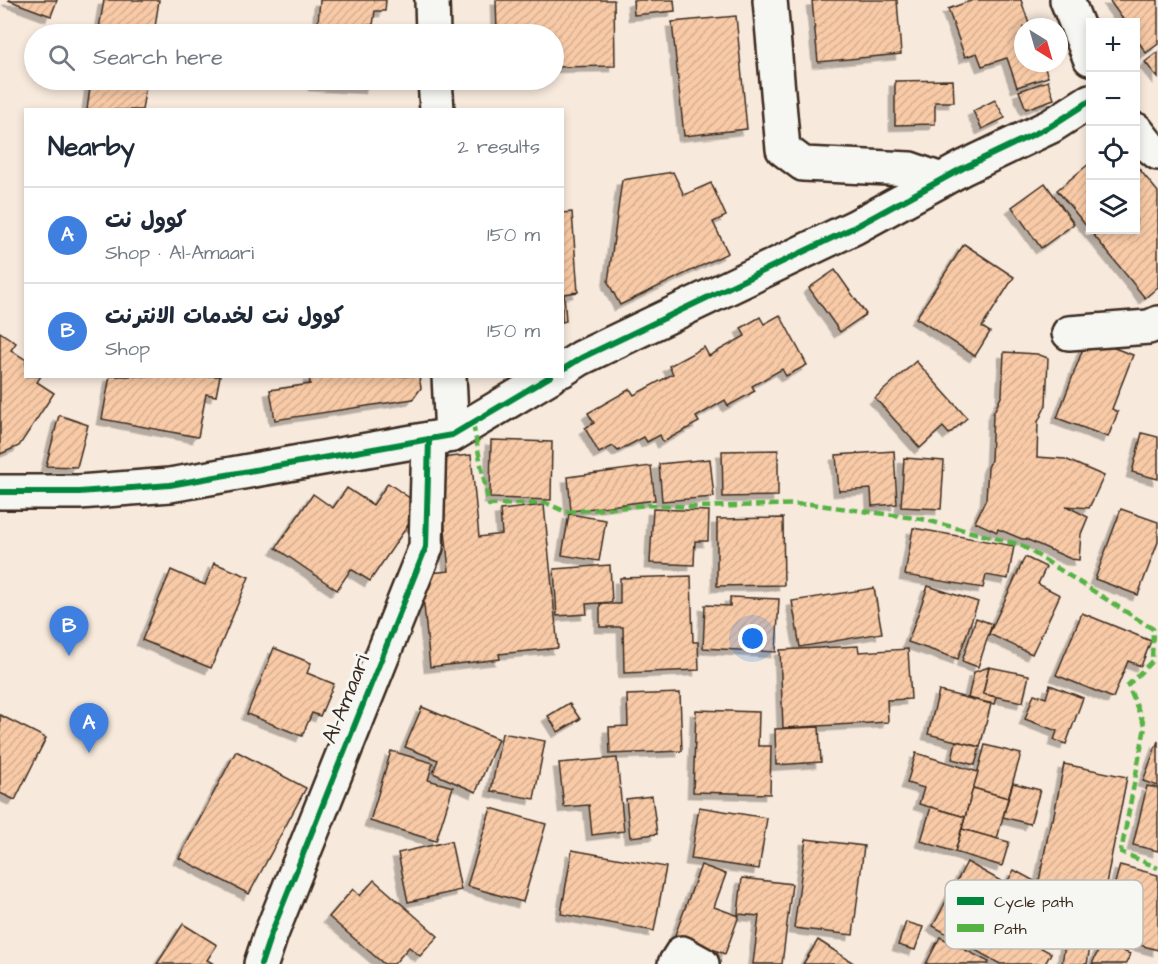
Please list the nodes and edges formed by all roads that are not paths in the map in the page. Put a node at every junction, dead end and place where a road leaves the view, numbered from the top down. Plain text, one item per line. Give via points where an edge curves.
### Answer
1 (432, 0) edge
2 (770, 0) edge
3 (1067, 0) edge
4 (433, 24) edge
5 (1086, 48) edge
6 (436, 90) edge
7 (1086, 104) edge
8 (437, 108) edge
9 (1140, 135) edge
10 (1158, 153) edge
11 (941, 180) junction
12 (1158, 323) edge
13 (1069, 333) dead end
14 (564, 369) edge
15 (449, 378) edge
16 (547, 378) edge
17 (440, 437) junction
18 (0, 492) edge
19 (261, 964) edge

1 - 4 street
2 - 11 street via 783,149 803,164 910,169
3 - 5 street
6 - 8 street
7 - 11 street via 1051,126
9 - 10 street
11 - 14 street via 855,227
12 - 13 street
15 - 17 street, Al-Amaari
16 - 17 street
17 - 18 street via 170,485 79,492
17 - 19 street, Al-Amaari via 426,547

